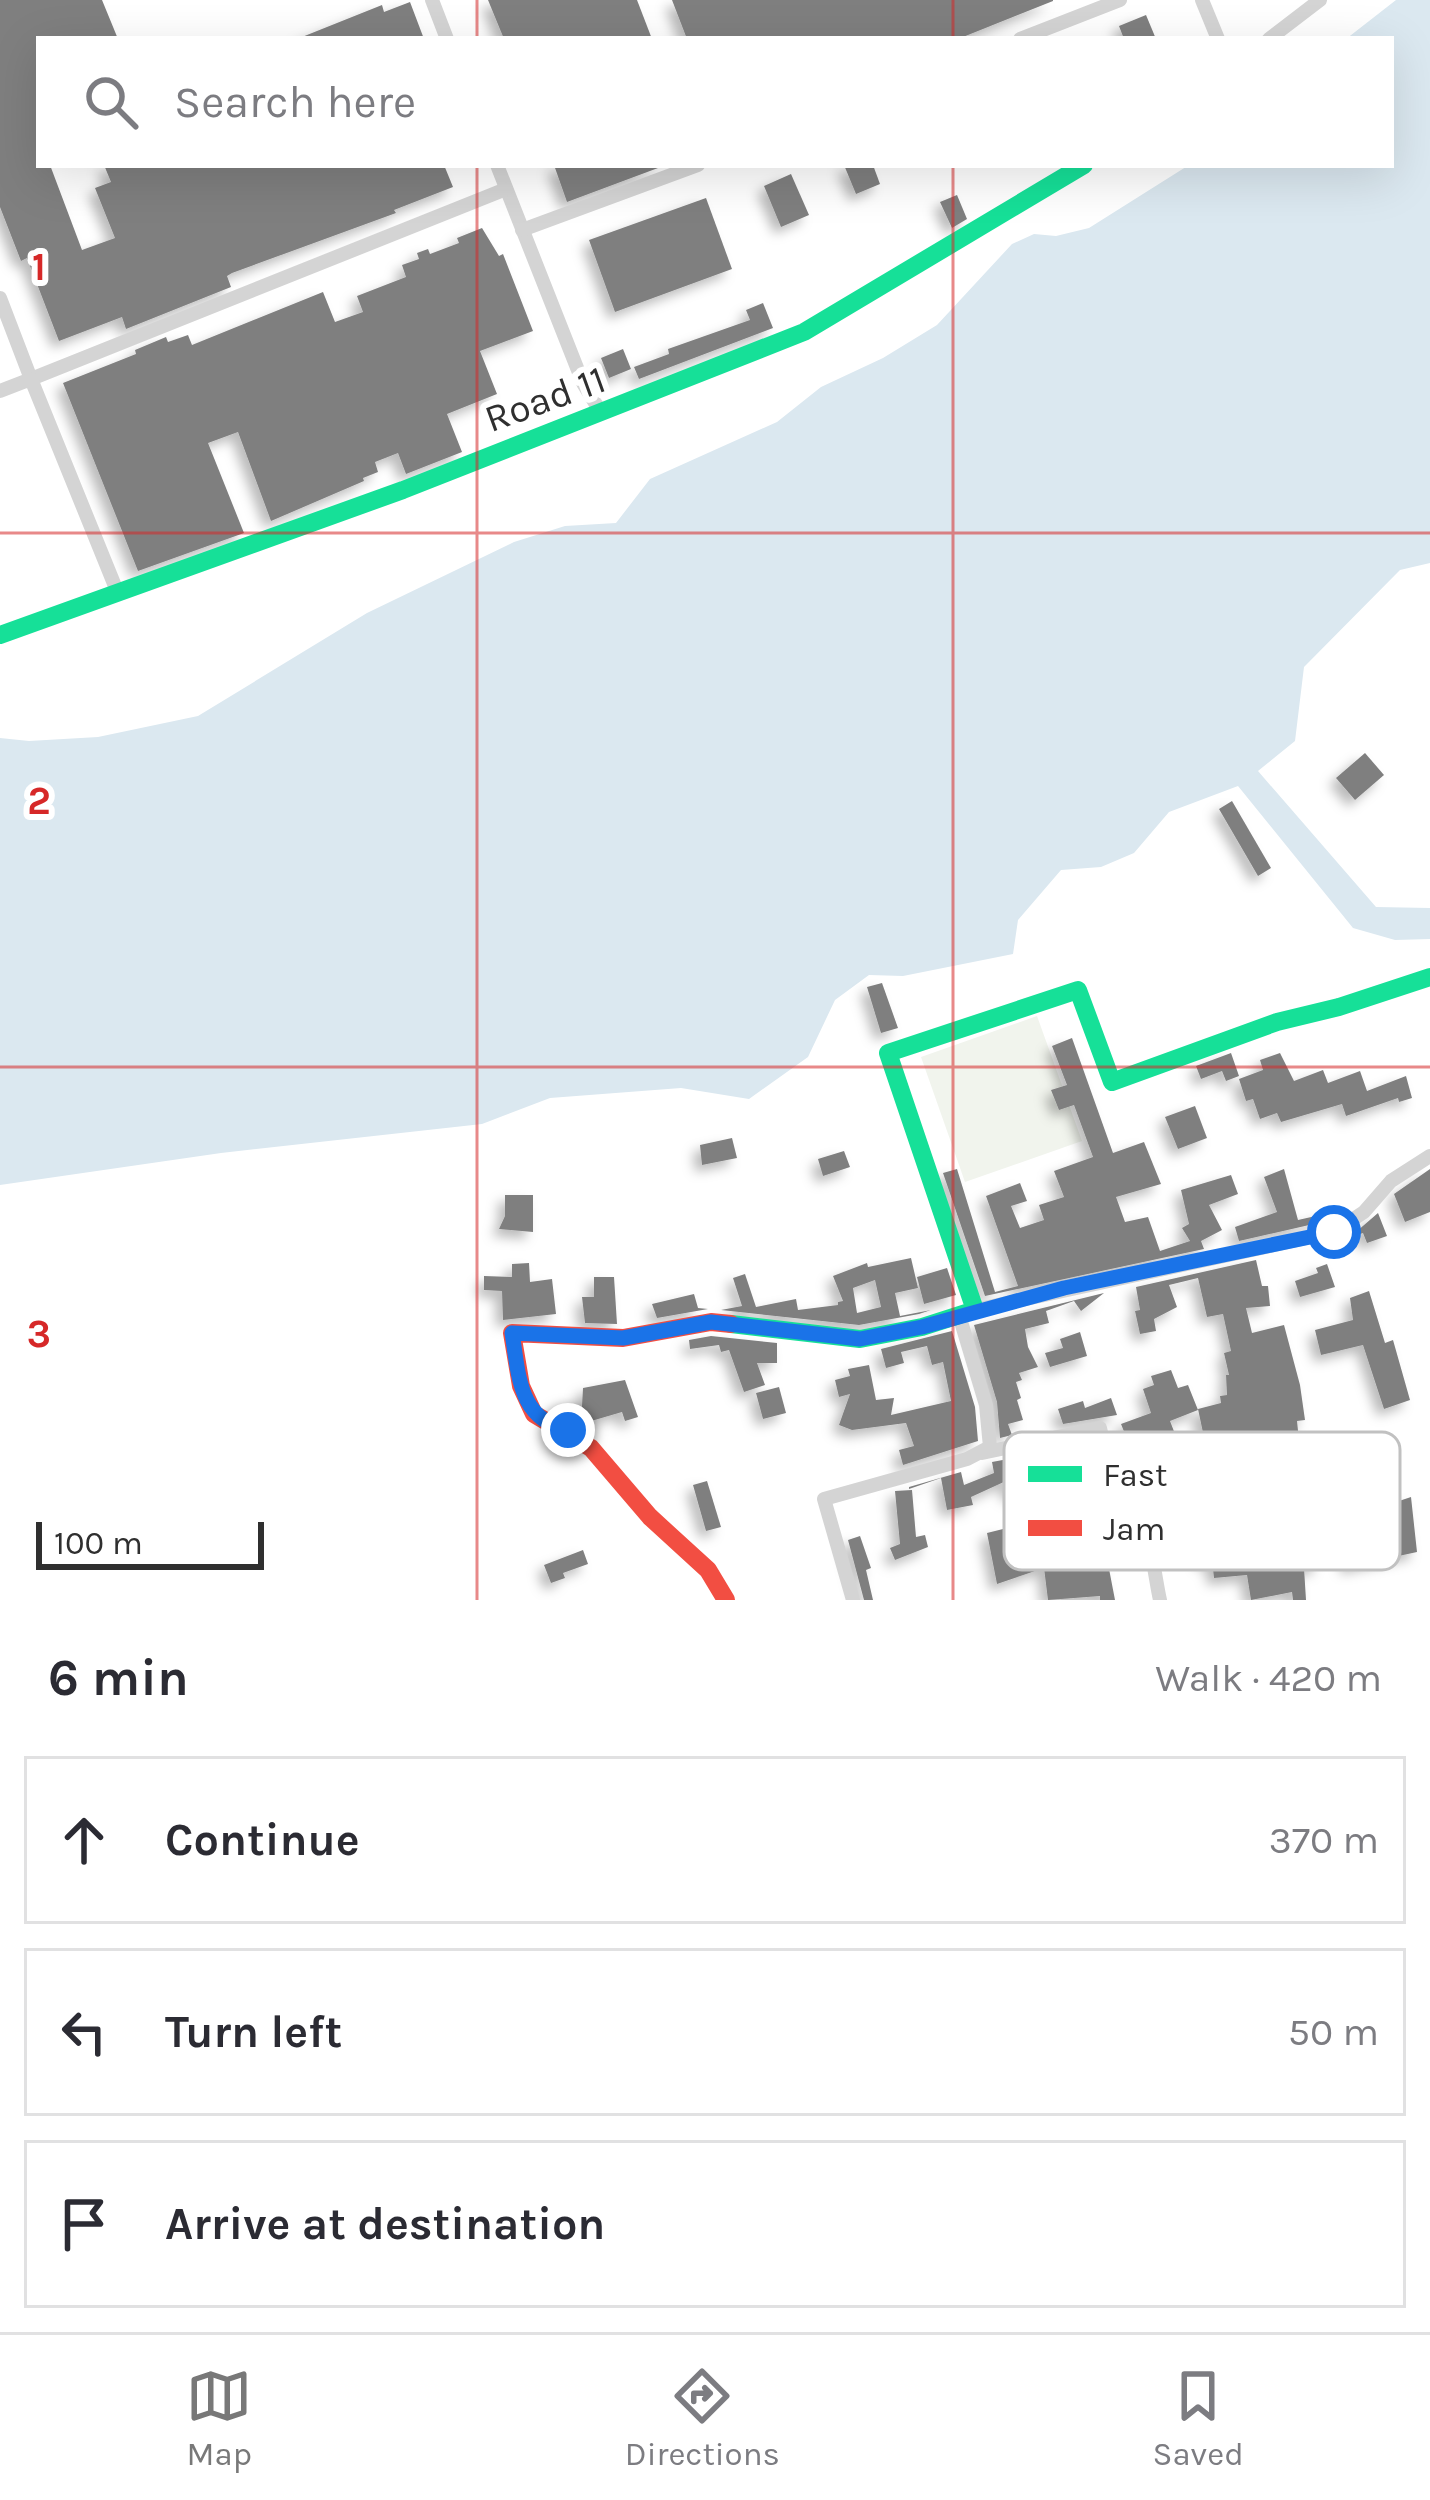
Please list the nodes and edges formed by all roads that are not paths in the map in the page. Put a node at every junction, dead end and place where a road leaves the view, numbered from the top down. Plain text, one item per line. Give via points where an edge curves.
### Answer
1 (431, 0) edge
2 (1120, 0) edge
3 (1202, 0) edge
4 (1320, 0) edge
5 (446, 36) edge
6 (1028, 36) edge
7 (1216, 36) edge
8 (1273, 36) edge
9 (497, 168) edge
10 (690, 168) edge
11 (1079, 168) edge
12 (506, 189) junction
13 (523, 230) junction
14 (0, 298) edge
15 (32, 379) junction
16 (0, 391) edge
17 (600, 411) junction
18 (117, 591) junction
19 (0, 634) edge
20 (1430, 977) edge
21 (1430, 1156) edge
22 (967, 1313) junction
23 (1004, 1448) edge
24 (982, 1453) junction
25 (1153, 1570) edge
26 (726, 1600) edge
27 (853, 1600) edge
28 (1160, 1600) edge

1 - 5 street
2 - 6 street
3 - 7 street
4 - 8 street
9 - 12 street
10 - 13 street
11 - 17 street, Road 11 via 804,332
12 - 13 street
12 - 15 street
13 - 17 street
14 - 15 street
15 - 16 street
15 - 18 street
17 - 18 street, Road 11
18 - 19 street, Road 11
20 - 22 street via 1112,1082 1078,990 888,1053
21 - 22 street via 1334,1232
22 - 24 street via 986,1405 990,1447
22 - 26 street via 860,1339 711,1322 623,1338 512,1333 531,1411 587,1444 640,1508 686,1543
23 - 24 street
24 - 27 street via 824,1499
25 - 28 street

